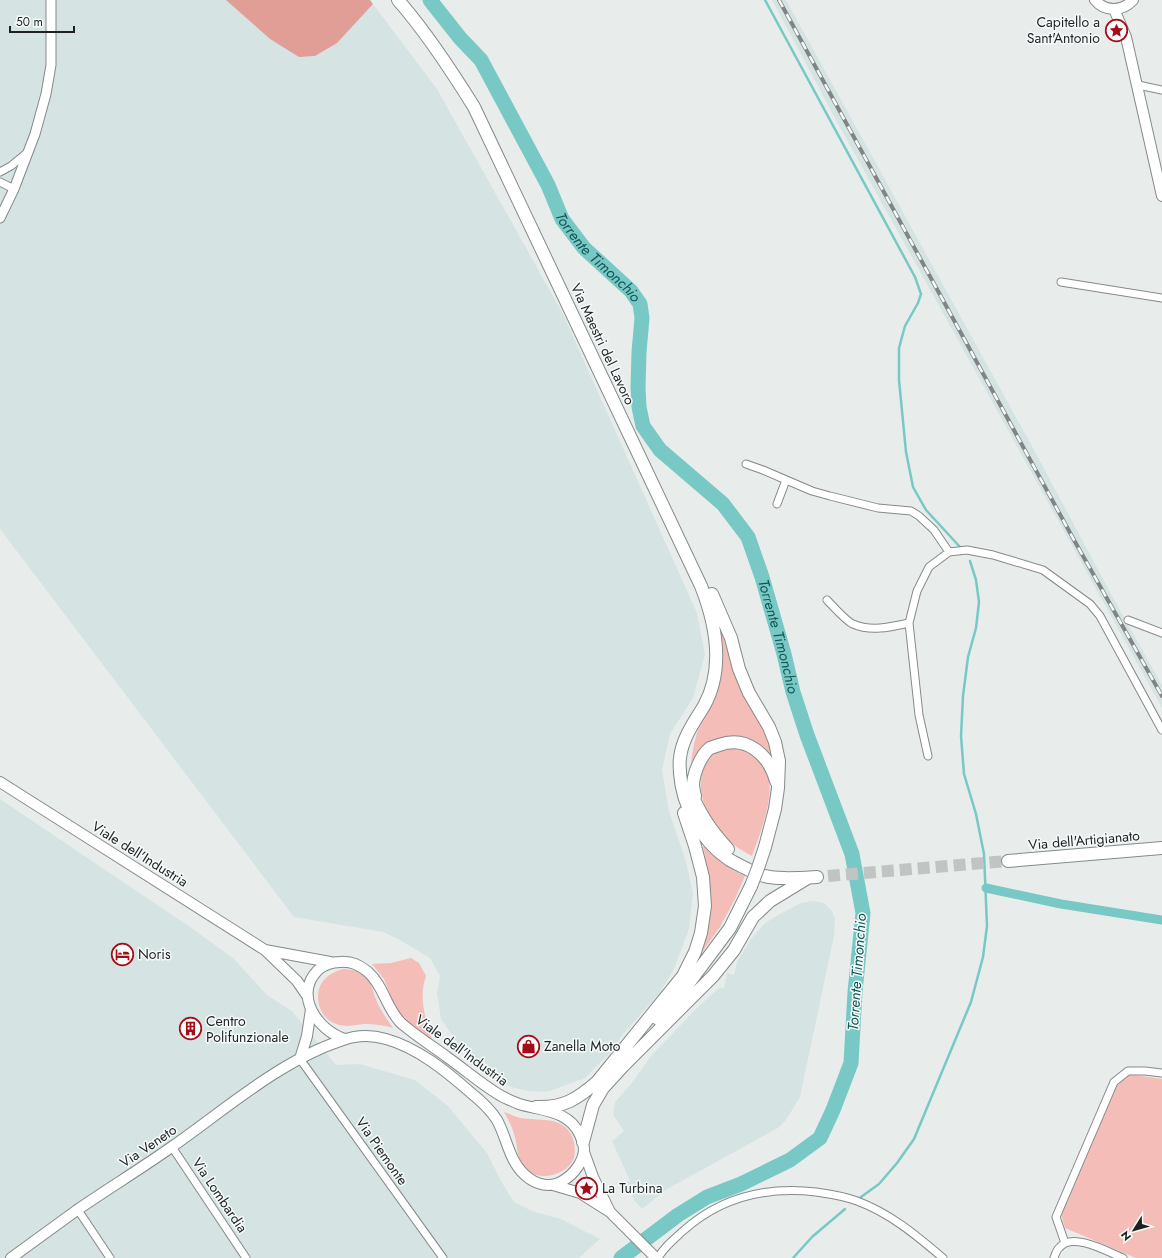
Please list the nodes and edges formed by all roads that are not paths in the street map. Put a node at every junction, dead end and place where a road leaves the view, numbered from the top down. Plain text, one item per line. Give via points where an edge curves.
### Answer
1 (51, 0) edge
2 (398, 0) edge
3 (1095, 0) edge
4 (1133, 0) edge
5 (1124, 7) junction
6 (1114, 9) junction
7 (1126, 37) junction
8 (1138, 85) junction
9 (1162, 90) edge
10 (28, 152) junction
11 (0, 172) edge
12 (0, 182) edge
13 (14, 190) junction
14 (1162, 196) edge
15 (0, 218) edge
16 (1061, 282) dead end
17 (1162, 298) edge
18 (746, 464) dead end
19 (786, 480) junction
20 (777, 504) dead end
21 (663, 506) junction
22 (949, 552) junction
23 (827, 600) dead end
24 (1128, 620) dead end
25 (909, 623) junction
26 (1162, 633) edge
27 (695, 721) junction
28 (1162, 730) edge
29 (928, 756) dead end
30 (679, 759) junction
31 (0, 782) edge
32 (778, 788) junction
33 (695, 804) junction
34 (1162, 848) edge
35 (1008, 861) tunnel mouth
36 (818, 877) junction
37 (265, 950) junction
38 (330, 962) junction
39 (308, 998) junction
40 (311, 1009) junction
41 (345, 1039) junction
42 (300, 1058) junction
43 (1162, 1073) edge
44 (600, 1085) junction
45 (536, 1107) junction
46 (172, 1147) junction
47 (583, 1147) junction
48 (553, 1185) junction
49 (78, 1210) junction
50 (610, 1212) junction
51 (1066, 1243) junction
52 (656, 1257) edge
53 (11, 1258) edge
54 (110, 1258) edge
55 (246, 1258) edge
56 (443, 1258) edge
57 (943, 1258) edge
58 (1054, 1258) edge
59 (1123, 1258) edge

1 - 10 street via 51,66 46,94
2 - 21 highway, Via Maestri del Lavoro via 443,57 474,107
3 - 6 main road via 1101,6
4 - 5 main road
5 - 6 main road
5 - 7 main road
6 - 7 main road
7 - 8 main road
8 - 9 street
8 - 14 main road
10 - 11 street
10 - 13 street
12 - 13 street
13 - 15 street
16 - 17 street
18 - 19 street
19 - 20 street
19 - 22 street via 812,491 859,504 911,511 934,530
21 - 27 highway, Via Maestri del Lavoro via 701,586 714,628 715,669 705,704
21 - 32 highway via 684,538 714,598 731,638 749,693 775,742 779,761
22 - 25 street via 929,567 917,591
22 - 28 street via 967,550 993,554 1043,570 1090,604 1100,616
23 - 25 street via 852,624 873,629
24 - 26 street
25 - 29 street via 919,715
27 - 30 highway
27 - 33 highway via 687,754 687,769
30 - 36 highway via 683,792 689,811 710,842 727,858 757,874 788,879
30 - 44 highway via 677,781 680,800 703,877 705,906 701,933 683,976
31 - 37 main road, Viale dell'Industria
32 - 33 highway via 768,761 755,748 742,743 727,742 711,748 702,758 693,784
32 - 44 highway, bridge via 773,817 758,868 730,928 683,991
33 - 36 highway via 716,836 732,852 771,870
34 - 35 highway, Via dell'Artigianato
36 - 44 highway via 770,901 753,917 734,950 713,976
37 - 38 main road, Viale dell'Industria
37 - 39 main road, Viale dell'Industria via 297,981
38 - 39 main road, Viale dell'Industria via 313,976
38 - 45 main road, Viale dell'Industria via 353,962 364,968 378,982 392,1013 404,1026 494,1092
39 - 40 main road, Viale dell'Industria
40 - 41 main road, Viale dell'Industria via 326,1029
40 - 42 main road via 307,1036
41 - 42 main road, Via Veneto
41 - 48 main road, Viale dell'Industria via 366,1036 388,1040 416,1052 435,1065 493,1114 514,1162 521,1171 534,1181
42 - 46 main road, Via Veneto
42 - 56 street, Via Piemonte
43 - 51 street via 1128,1071 1114,1082 1056,1217
44 - 45 highway via 568,1102 552,1107
44 - 47 highway
45 - 47 main road, Viale dell'Industria via 554,1112 570,1121
46 - 49 main road, Via Veneto
46 - 55 street, Via Lombardia
47 - 48 main road via 580,1162 571,1175
47 - 50 main road, Viale dell'Industria via 593,1177
48 - 50 main road, Viale dell'Industria via 580,1193
49 - 53 main road, Via Veneto
49 - 54 street
50 - 52 main road, Viale dell'Industria
51 - 58 street via 1059,1247
51 - 59 street via 1078,1241
52 - 57 street via 686,1228 715,1208 746,1196 788,1190 834,1194 865,1204 900,1223

